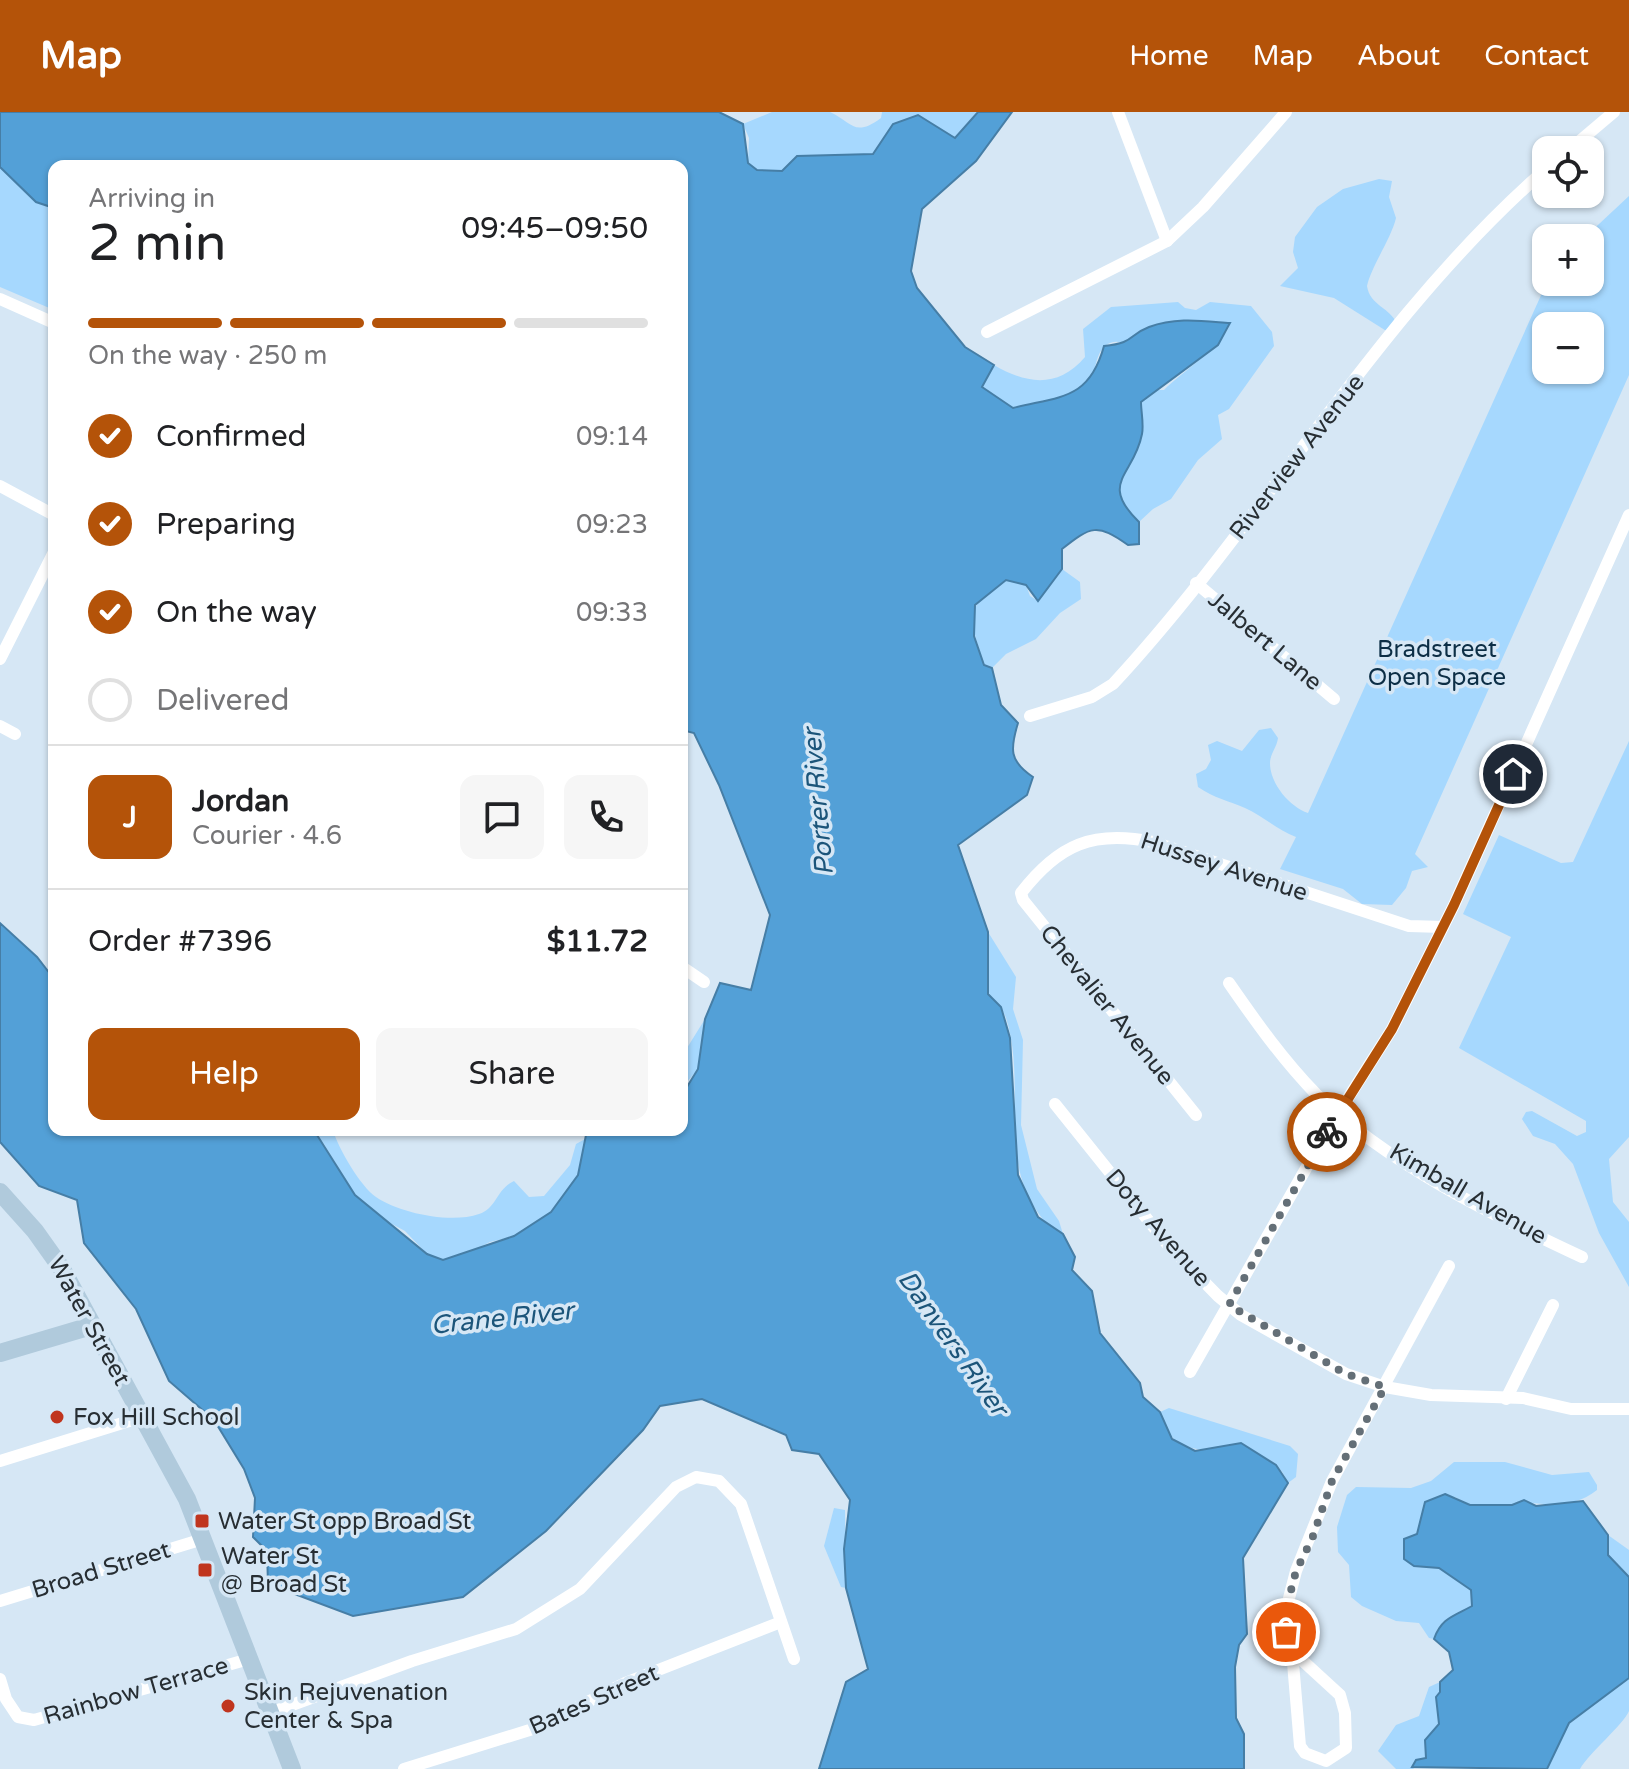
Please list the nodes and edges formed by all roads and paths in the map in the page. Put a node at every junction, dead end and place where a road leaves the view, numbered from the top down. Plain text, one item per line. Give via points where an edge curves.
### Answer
1 (1118, 112) edge
2 (1267, 112) edge
3 (1286, 112) edge
4 (1614, 112) edge
5 (1273, 126) junction
6 (1586, 136) edge
7 (1532, 182) edge
8 (1167, 241) junction
9 (0, 299) edge
10 (48, 320) edge
11 (987, 332) dead end
12 (0, 486) edge
13 (48, 512) edge
14 (1629, 515) edge
15 (48, 564) edge
16 (1196, 583) junction
17 (0, 659) edge
18 (1334, 699) dead end
19 (1030, 716) dead end
20 (0, 726) edge
21 (15, 734) dead end
22 (1022, 894) joint
23 (1443, 927) junction
24 (688, 971) edge
25 (704, 982) dead end
26 (1229, 983) dead end
27 (1055, 1104) dead end
28 (1339, 1113) junction
29 (1196, 1115) dead end
30 (0, 1192) edge
31 (1582, 1257) dead end
32 (1449, 1266) dead end
33 (1229, 1305) junction
34 (1553, 1305) dead end
35 (91, 1326) junction
36 (0, 1353) edge
37 (1190, 1372) dead end
38 (1385, 1387) junction
39 (1506, 1399) junction
40 (1629, 1409) edge
41 (142, 1417) junction
42 (0, 1461) edge
43 (203, 1539) junction
44 (0, 1601) edge
45 (781, 1622) junction
46 (1292, 1651) junction
47 (249, 1659) junction
48 (794, 1659) dead end
49 (0, 1679) edge
50 (270, 1713) junction
51 (292, 1769) edge
52 (404, 1769) edge

1 - 8 street
2 - 5 street
3 - 5 street
4 - 6 street
5 - 8 street
7 - 16 street, Riverview Avenue via 1439,275
8 - 11 street
9 - 10 street
12 - 13 street
14 - 23 street
15 - 17 street
16 - 18 street, Jalbert Lane
16 - 19 street, Riverview Avenue via 1113,684 1092,697
20 - 21 street
22 - 23 street, Hussey Avenue via 1037,873 1075,846 1097,837 1124,836 1409,926
22 - 29 street, Chevalier Avenue
23 - 28 street via 1392,1029
24 - 25 street
26 - 28 street, Kimball Avenue via 1291,1067
27 - 33 street, Doty Avenue via 1168,1245
28 - 31 street, Kimball Avenue via 1424,1174
28 - 33 street
30 - 35 main road, Water Street via 50,1250
32 - 38 street
33 - 37 street
33 - 38 street, Doty Avenue via 1346,1374
34 - 39 street
35 - 36 main road
35 - 41 main road, Water Street
38 - 39 street, Doty Avenue
38 - 46 street via 1332,1481 1296,1571 1287,1606
39 - 40 street, Doty Avenue via 1571,1409
41 - 42 street
41 - 43 main road, Water Street
43 - 44 street, Broad Street
43 - 47 main road, Water Street
45 - 48 street
45 - 50 street via 741,1504 719,1481 696,1477 676,1487 580,1589 516,1629
45 - 52 street, Bates Street via 625,1683 536,1728
46 - 46 street via 1340,1695 1346,1748 1326,1761 1300,1746
47 - 49 street, Rainbow Terrace via 34,1720 18,1717
47 - 50 main road, Water Street
50 - 51 main road, Water Street

